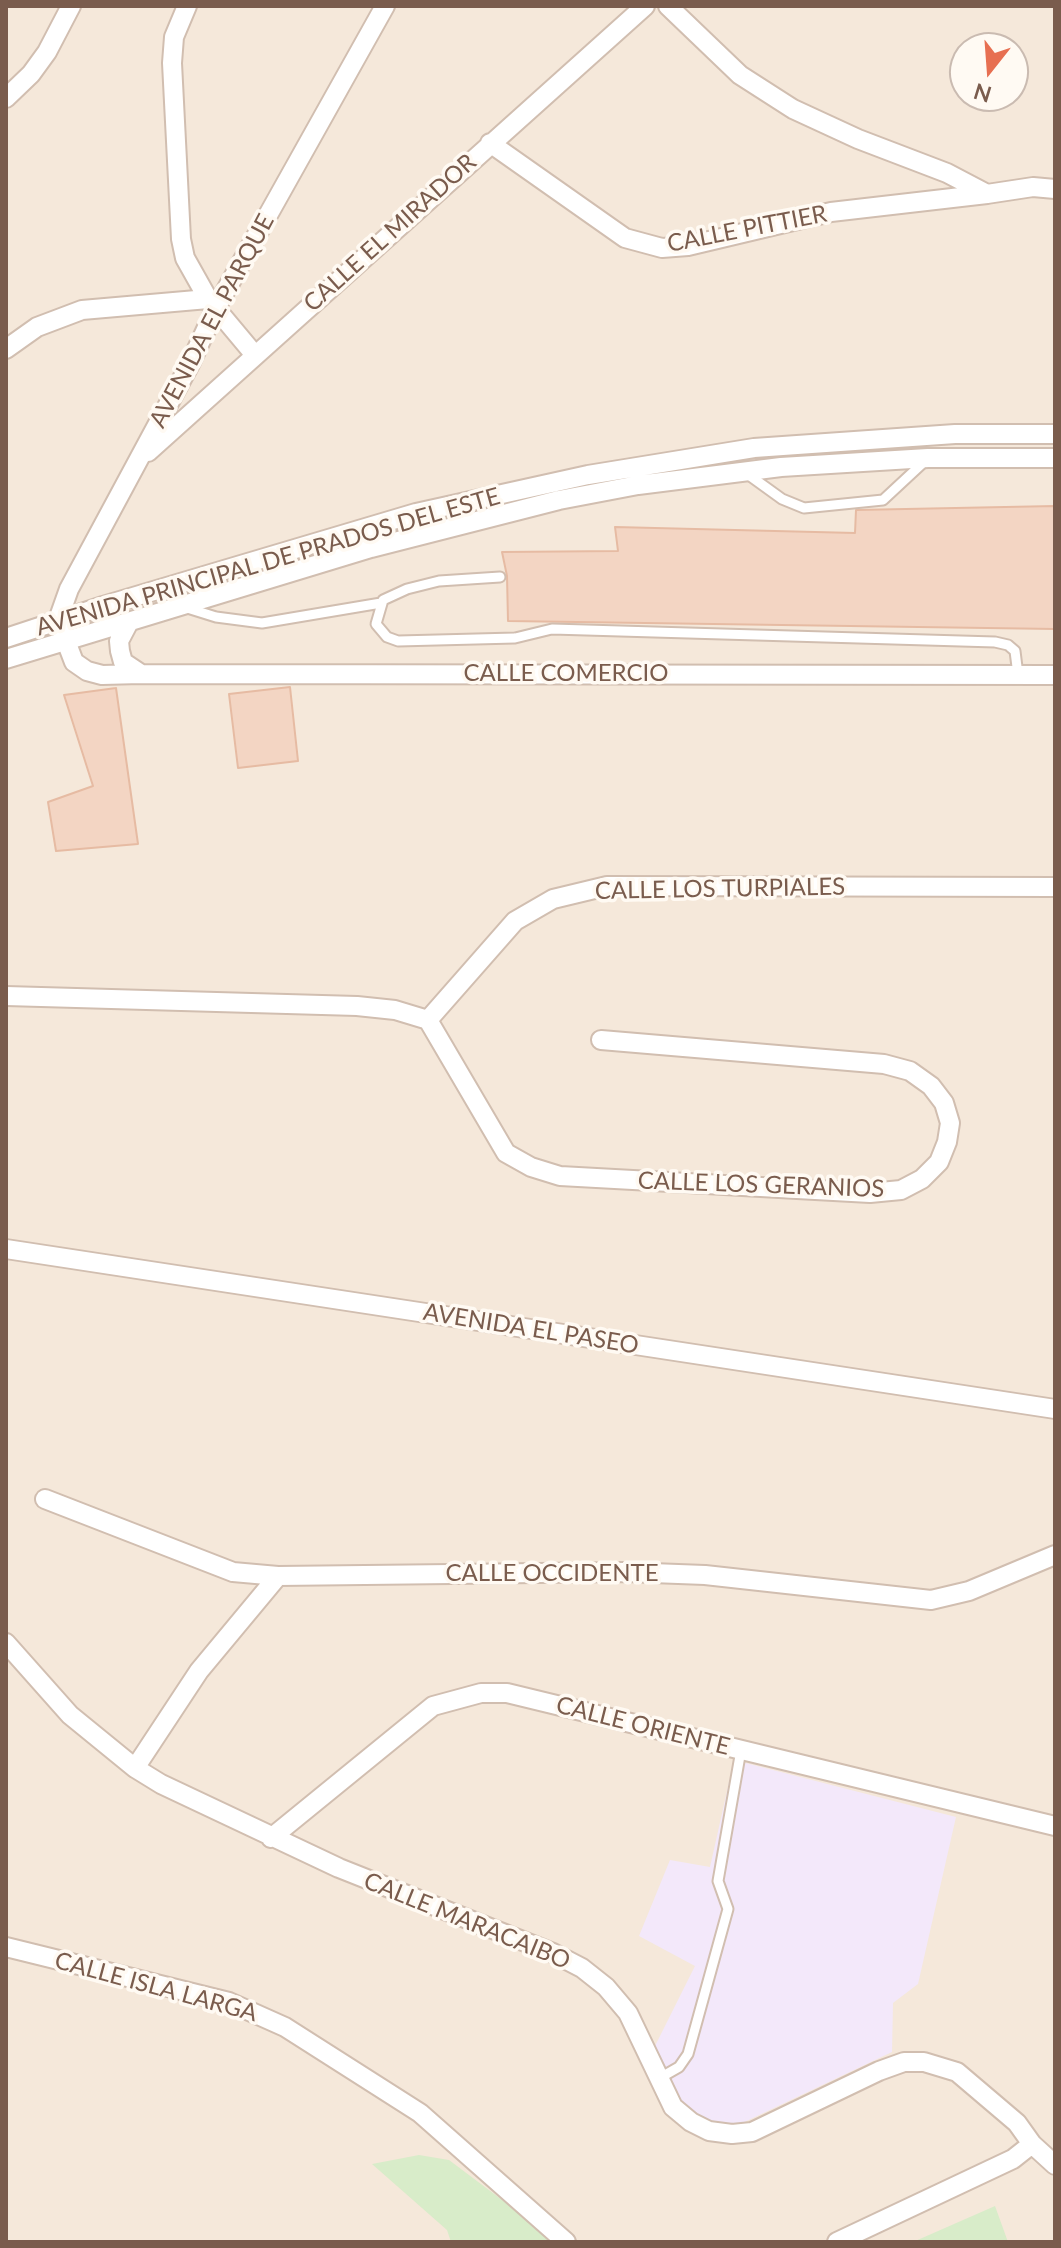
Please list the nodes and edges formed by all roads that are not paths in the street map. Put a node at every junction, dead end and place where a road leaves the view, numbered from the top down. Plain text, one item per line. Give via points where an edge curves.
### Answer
1 (71, 6) edge
2 (187, 6) edge
3 (385, 6) edge
4 (645, 6) edge
5 (668, 6) edge
6 (6, 98) edge
7 (490, 143) junction
8 (1055, 189) edge
9 (987, 194) junction
10 (212, 304) junction
11 (6, 349) edge
12 (254, 354) junction
13 (1055, 434) edge
14 (928, 458) junction
15 (1055, 458) edge
16 (138, 462) junction
17 (743, 472) junction
18 (500, 577) dead end
19 (381, 603) junction
20 (182, 606) junction
21 (58, 620) junction
22 (129, 622) junction
23 (6, 638) edge
24 (65, 641) junction
25 (6, 659) edge
26 (141, 674) junction
27 (1018, 675) junction
28 (1055, 675) edge
29 (1055, 887) edge
30 (6, 996) edge
31 (428, 1020) junction
32 (601, 1040) dead end
33 (6, 1249) edge
34 (1055, 1409) edge
35 (45, 1499) dead end
36 (1055, 1555) edge
37 (278, 1576) junction
38 (6, 1643) edge
39 (741, 1750) junction
40 (135, 1768) junction
41 (1055, 1826) edge
42 (271, 1838) junction
43 (6, 1947) edge
44 (658, 2079) junction
45 (1032, 2144) junction
46 (1055, 2165) edge
47 (566, 2242) edge
48 (837, 2242) edge

1 - 6 street via 47,52
2 - 10 street via 174,37 172,63 181,239 185,258
3 - 10 street, AVENIDA EL PARQUE
4 - 7 street, CALLE EL MIRADOR
5 - 9 street via 709,49 766,94
7 - 9 street, CALLE PITTIER via 625,238 662,248 831,212
7 - 12 street, CALLE EL MIRADOR
8 - 9 street, CALLE PITTIER
10 - 11 street via 82,310 37,327
10 - 12 street
10 - 16 street, AVENIDA EL PARQUE
12 - 16 street, CALLE EL MIRADOR
13 - 21 street, AVENIDA PRINCIPAL DE PRADOS DEL ESTE via 955,434 784,446 588,475 416,513
14 - 15 street, AVENIDA PRINCIPAL DE PRADOS DEL ESTE
14 - 17 street, AVENIDA PRINCIPAL DE PRADOS DEL ESTE
14 - 17 lane via 883,500 818,507 795,505
16 - 21 street, AVENIDA EL PARQUE via 79,568
17 - 20 street, AVENIDA PRINCIPAL DE PRADOS DEL ESTE via 544,503 371,548
18 - 19 lane via 422,584
19 - 20 lane via 262,623
19 - 27 lane via 376,624 398,641 515,638 552,629 995,642 1015,651
20 - 22 street, AVENIDA PRINCIPAL DE PRADOS DEL ESTE
21 - 23 street, AVENIDA PRINCIPAL DE PRADOS DEL ESTE
21 - 24 street
22 - 24 street, AVENIDA PRINCIPAL DE PRADOS DEL ESTE
22 - 26 street via 120,651 123,662
24 - 25 street, AVENIDA PRINCIPAL DE PRADOS DEL ESTE
24 - 26 street, CALLE COMERCIO via 74,662 87,671
26 - 27 street, CALLE COMERCIO
27 - 28 street, CALLE COMERCIO
29 - 31 street, CALLE LOS TURPIALES via 607,886 553,899 515,921
30 - 31 street via 357,1006
31 - 32 street, CALLE LOS GERANIOS via 506,1153 560,1176 870,1193 901,1190 922,1179 939,1162 947,1142 950,1123 944,1103 910,1071 884,1064
33 - 34 street, AVENIDA EL PASEO
35 - 37 street, CALLE OCCIDENTE via 233,1572
36 - 37 street, CALLE OCCIDENTE via 969,1591 931,1600 705,1575 625,1572
37 - 40 street via 199,1671
38 - 40 street, CALLE MARACAIBO via 70,1715
39 - 41 street, CALLE ORIENTE
39 - 42 street, CALLE ORIENTE via 507,1693 458,1697 412,1721
39 - 44 lane via 718,1881 728,1909 688,2054 679,2067
40 - 42 street, CALLE MARACAIBO
42 - 44 street, CALLE MARACAIBO via 582,1968 628,2013
43 - 47 street, CALLE ISLA LARGA via 229,2002 285,2027 420,2113
44 - 45 street, CALLE MARACAIBO via 673,2107 691,2122 732,2134 776,2123 879,2071 924,2062 957,2072 1017,2123
45 - 46 street, CALLE MARACAIBO
45 - 48 street via 1013,2159

